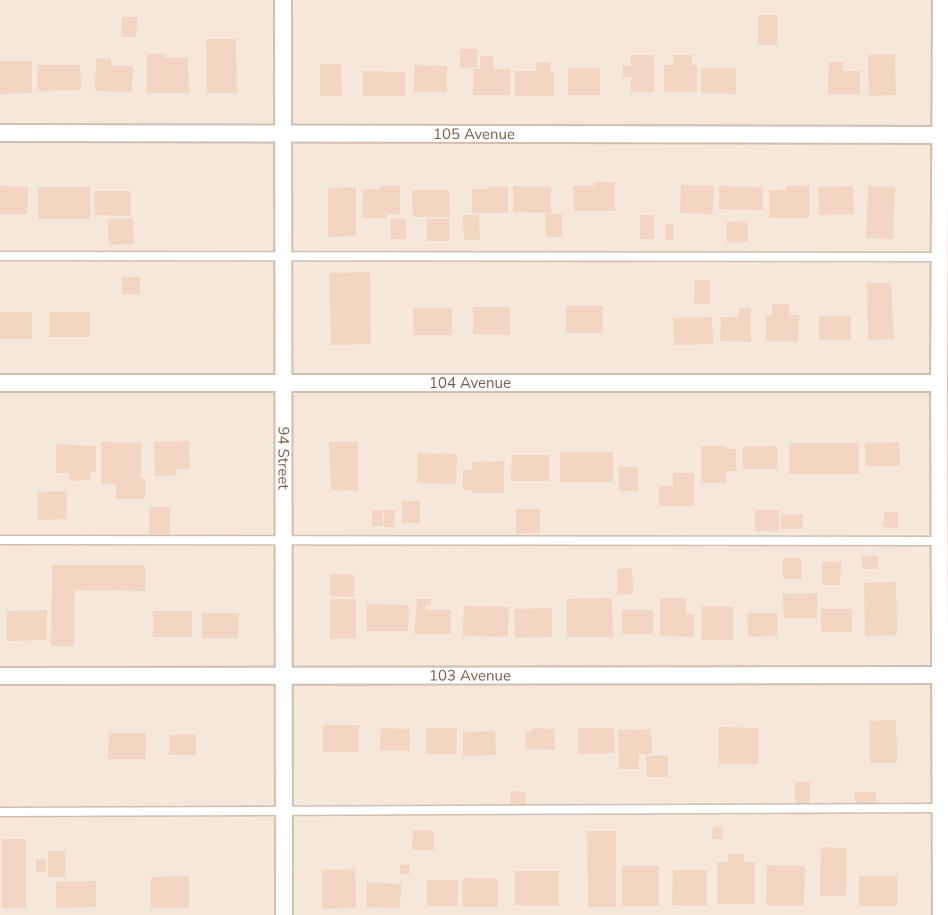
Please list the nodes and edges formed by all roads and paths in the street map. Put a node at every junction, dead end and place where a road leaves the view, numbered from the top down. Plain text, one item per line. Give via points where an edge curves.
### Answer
1 (283, 0) edge
2 (941, 0) edge
3 (0, 133) edge
4 (284, 133) junction
5 (945, 135) edge
6 (0, 256) edge
7 (284, 256) junction
8 (940, 257) junction
9 (944, 309) edge
10 (0, 383) edge
11 (284, 383) junction
12 (939, 383) junction
13 (944, 479) edge
14 (283, 539) junction
15 (0, 540) edge
16 (939, 541) junction
17 (944, 648) edge
18 (284, 675) junction
19 (939, 675) junction
20 (0, 676) edge
21 (283, 811) junction
22 (0, 812) edge
23 (943, 812) edge
24 (284, 915) edge
25 (941, 915) edge

1 - 4 street, 94 Street
2 - 5 street
3 - 4 street, 105 Avenue
4 - 5 street, 105 Avenue
4 - 7 street, 94 Street
5 - 8 street
6 - 7 lane
7 - 8 lane
7 - 11 street, 94 Street
8 - 9 street
9 - 12 street
10 - 11 street, 104 Avenue
11 - 12 street, 104 Avenue
11 - 14 street, 94 Street
12 - 13 street
13 - 16 street
14 - 15 lane
14 - 16 lane
14 - 18 street, 94 Street
16 - 17 street
17 - 19 street
18 - 19 street, 103 Avenue
18 - 20 street, 103 Avenue
18 - 21 street, 94 Street
19 - 23 street
21 - 22 lane
21 - 23 lane
21 - 24 street, 94 Street
23 - 25 street

